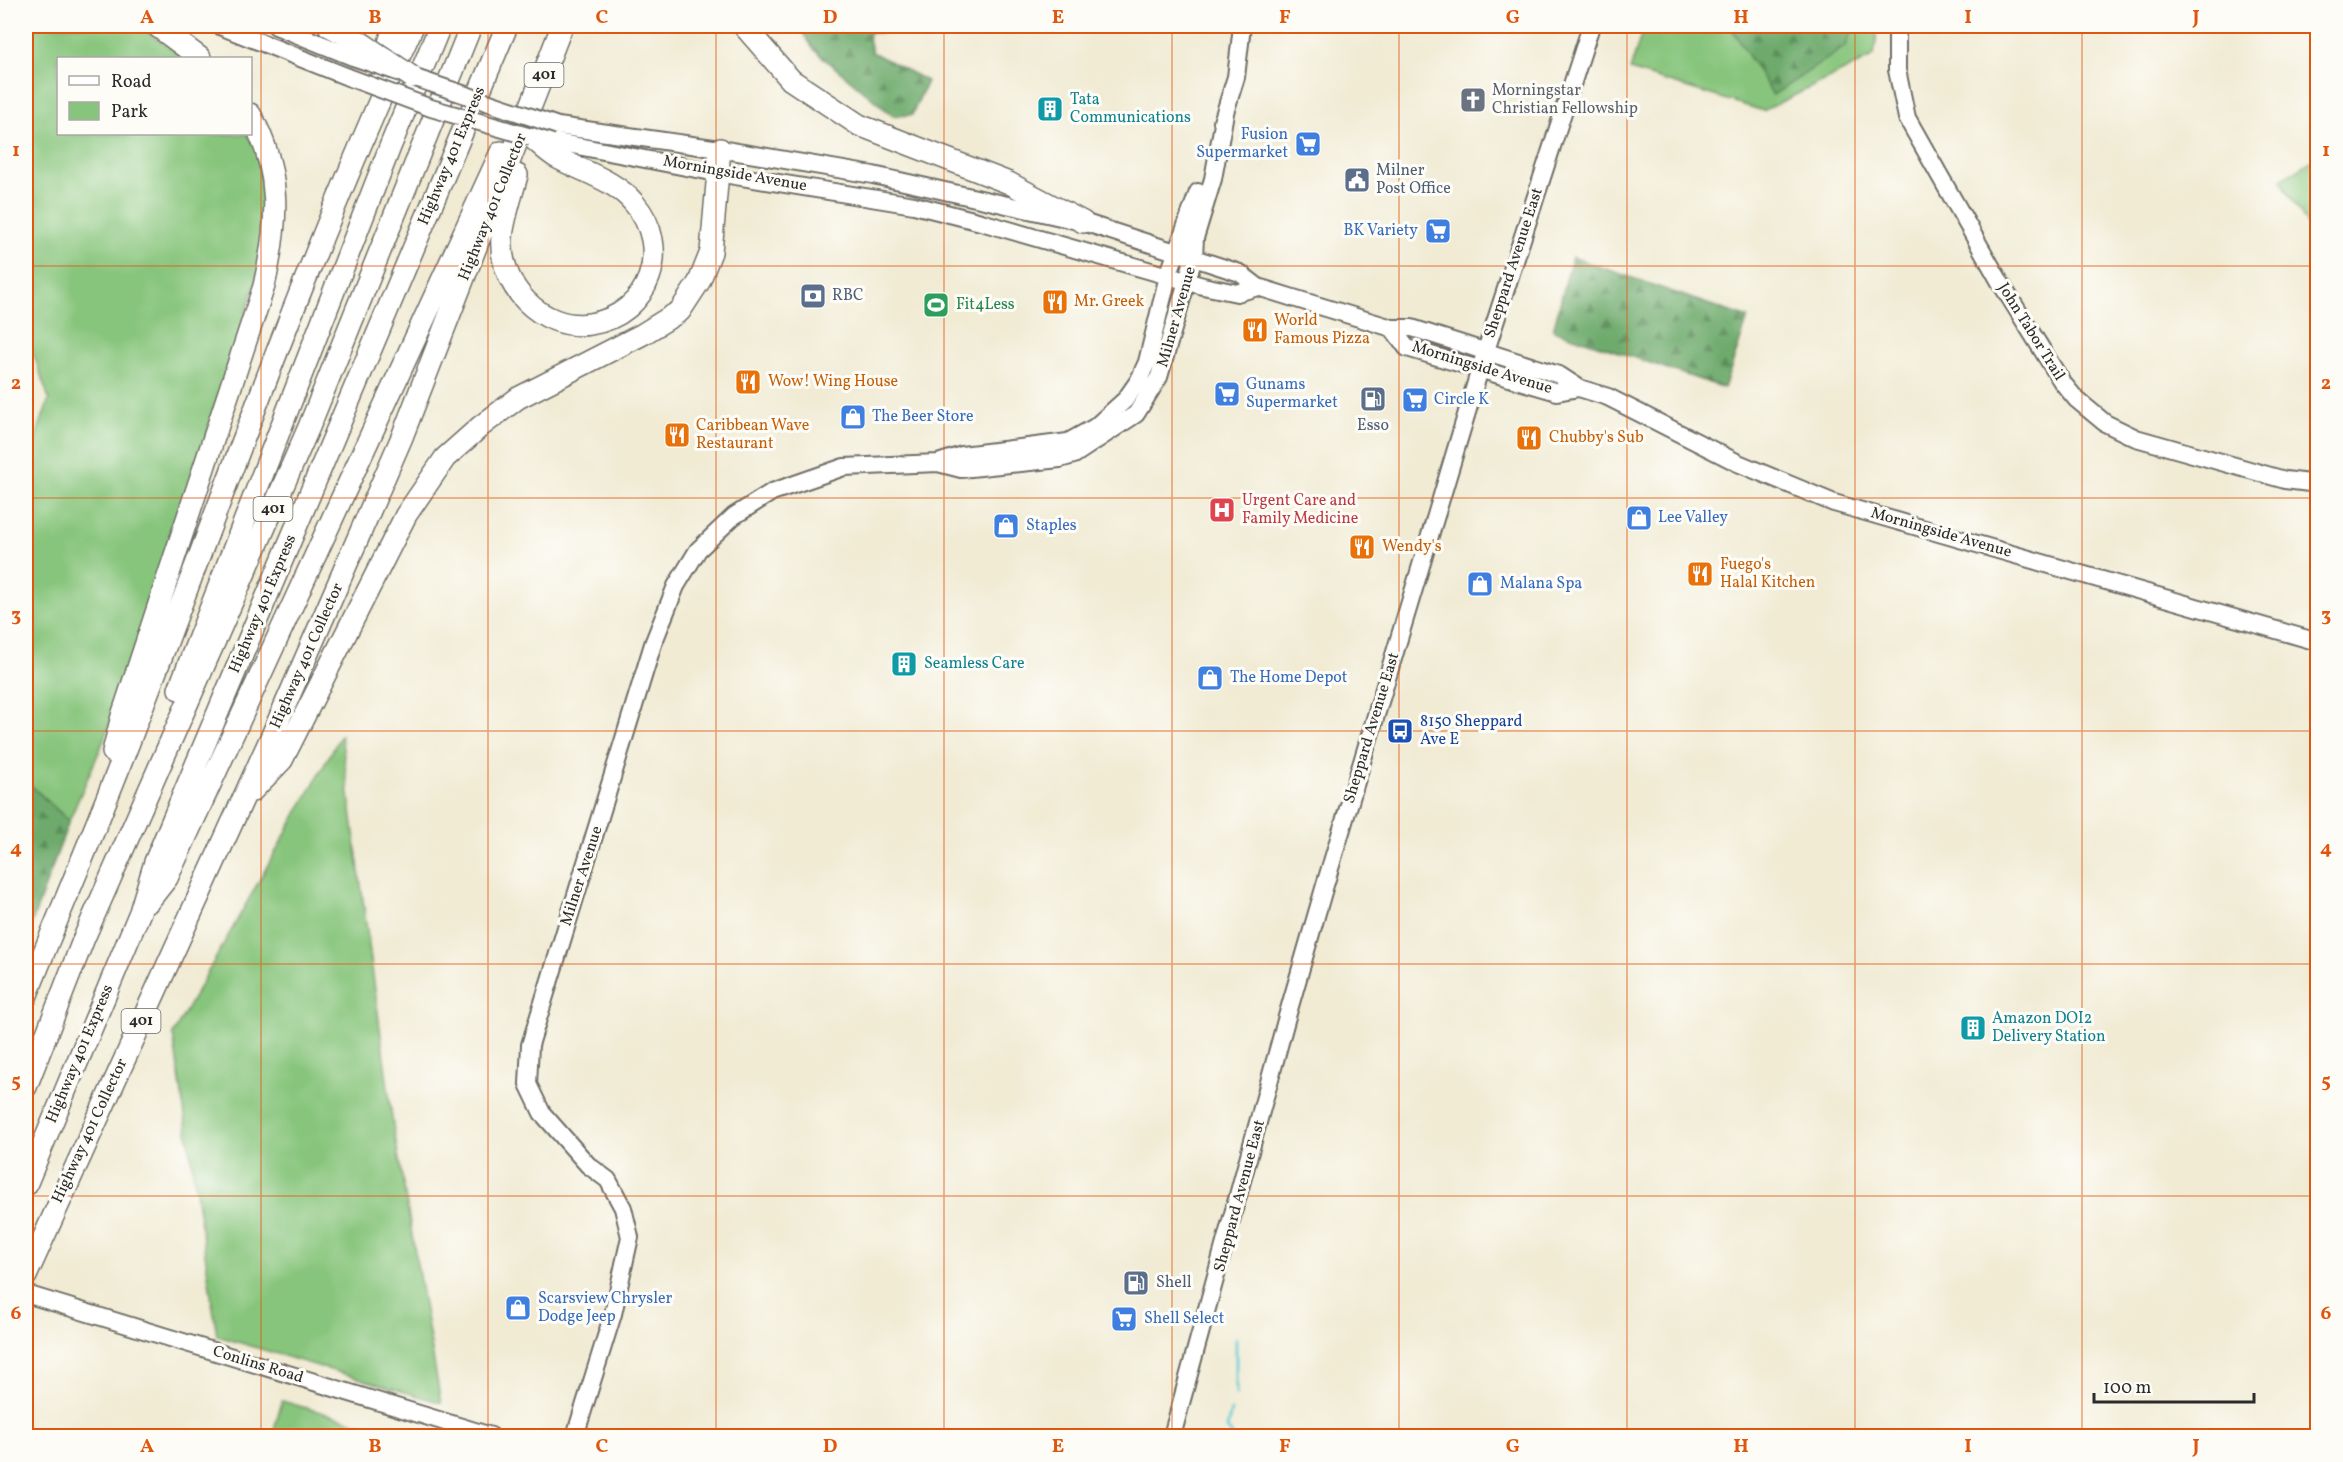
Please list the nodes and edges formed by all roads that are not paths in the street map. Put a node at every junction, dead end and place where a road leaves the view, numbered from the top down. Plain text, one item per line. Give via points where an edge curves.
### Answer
1 (157, 26) edge
2 (220, 26) edge
3 (276, 26) edge
4 (328, 26) edge
5 (394, 26) edge
6 (413, 26) edge
7 (440, 26) edge
8 (471, 26) edge
9 (507, 26) edge
10 (562, 26) edge
11 (744, 26) edge
12 (1242, 26) edge
13 (1591, 26) edge
14 (1897, 26) edge
15 (356, 50) junction
16 (199, 57) edge
17 (412, 77) joint
18 (374, 113) junction
19 (1225, 113) junction
20 (252, 119) edge
21 (544, 137) junction
22 (720, 149) junction
23 (717, 173) junction
24 (1083, 222) junction
25 (1176, 253) junction
26 (1194, 257) junction
27 (1168, 276) junction
28 (1188, 280) junction
29 (1258, 287) junction
30 (1392, 328) junction
31 (1486, 351) junction
32 (1480, 369) junction
33 (1579, 388) junction
34 (938, 463) junction
35 (2318, 484) edge
36 (2318, 642) edge
37 (241, 802) junction
38 (95, 822) junction
39 (140, 912) junction
40 (84, 938) junction
41 (26, 997) edge
42 (26, 1087) edge
43 (26, 1185) edge
44 (26, 1276) edge
45 (26, 1294) edge
46 (491, 1437) edge
47 (575, 1437) edge
48 (1172, 1437) edge

1 - 16 highway
2 - 21 main road, Morningside Avenue, bridge via 431,108
3 - 15 main road
4 - 15 highway
5 - 18 highway via 375,94
6 - 18 highway
7 - 40 highway via 249,506
8 - 40 highway, Highway 401 Express / 401 via 309,426
9 - 39 highway, Highway 401 Express / 401 via 155,862
10 - 21 highway, Highway 401 Collector / 401
11 - 24 highway via 791,81 859,125 1009,183
12 - 19 main road, Milner Avenue via 1236,77
13 - 31 main road, Sheppard Avenue East
14 - 35 main road, John Tabor Trail via 1897,70 1907,118 2000,282 2076,399 2104,423 2136,438 2285,480
15 - 17 highway, bridge
17 - 21 main road, Morningside Avenue, bridge
18 - 38 highway
19 - 25 main road, Milner Avenue
19 - 26 main road, Milner Avenue via 1213,178 1195,238
20 - 38 highway via 274,174 274,241 264,286 122,716
21 - 21 highway via 633,201 647,221 654,245 654,269 642,294 620,313 590,324 559,322 528,305 506,273 502,238 520,161
21 - 22 main road, Morningside Avenue
21 - 23 main road, Morningside Avenue
21 - 37 highway, Highway 401 Collector / 401 via 402,437
21 - 39 highway via 500,152 167,878
22 - 23 highway
22 - 24 main road, Morningside Avenue via 873,175
23 - 27 main road, Morningside Avenue via 914,205
23 - 37 highway via 711,252 699,282 680,311 518,398 446,458 406,515 282,760
24 - 25 main road, Morningside Avenue
25 - 26 main road, Morningside Avenue
25 - 27 main road, Milner Avenue
26 - 28 main road, Milner Avenue
26 - 29 main road, Morningside Avenue via 1240,273
27 - 28 main road, Morningside Avenue
27 - 34 main road, Milner Avenue via 1139,380 1125,400 1095,427 1068,442 962,454
28 - 29 main road, Morningside Avenue via 1236,293
28 - 34 main road, Milner Avenue via 1159,377 1136,414 1074,455 1060,459 961,469
29 - 30 main road, Morningside Avenue
30 - 31 main road, Morningside Avenue via 1412,328
30 - 32 main road, Morningside Avenue via 1407,348
31 - 32 main road, Sheppard Avenue East
31 - 33 main road, Morningside Avenue via 1559,375
32 - 33 main road, Morningside Avenue via 1557,392
32 - 48 main road, Sheppard Avenue East via 1288,1013
33 - 36 main road, Morningside Avenue via 1608,397 1738,463 1834,502
34 - 47 main road, Milner Avenue via 844,467 772,492 734,516 698,550 676,586 653,644 530,1045 528,1084 542,1113 588,1165 608,1180 623,1208 630,1237 613,1314
37 - 44 highway, Highway 401 Collector / 401
38 - 41 highway
39 - 43 highway, Highway 401 Express / 401
40 - 42 highway, Highway 401 Express / 401
45 - 46 main road, Conlins Road

